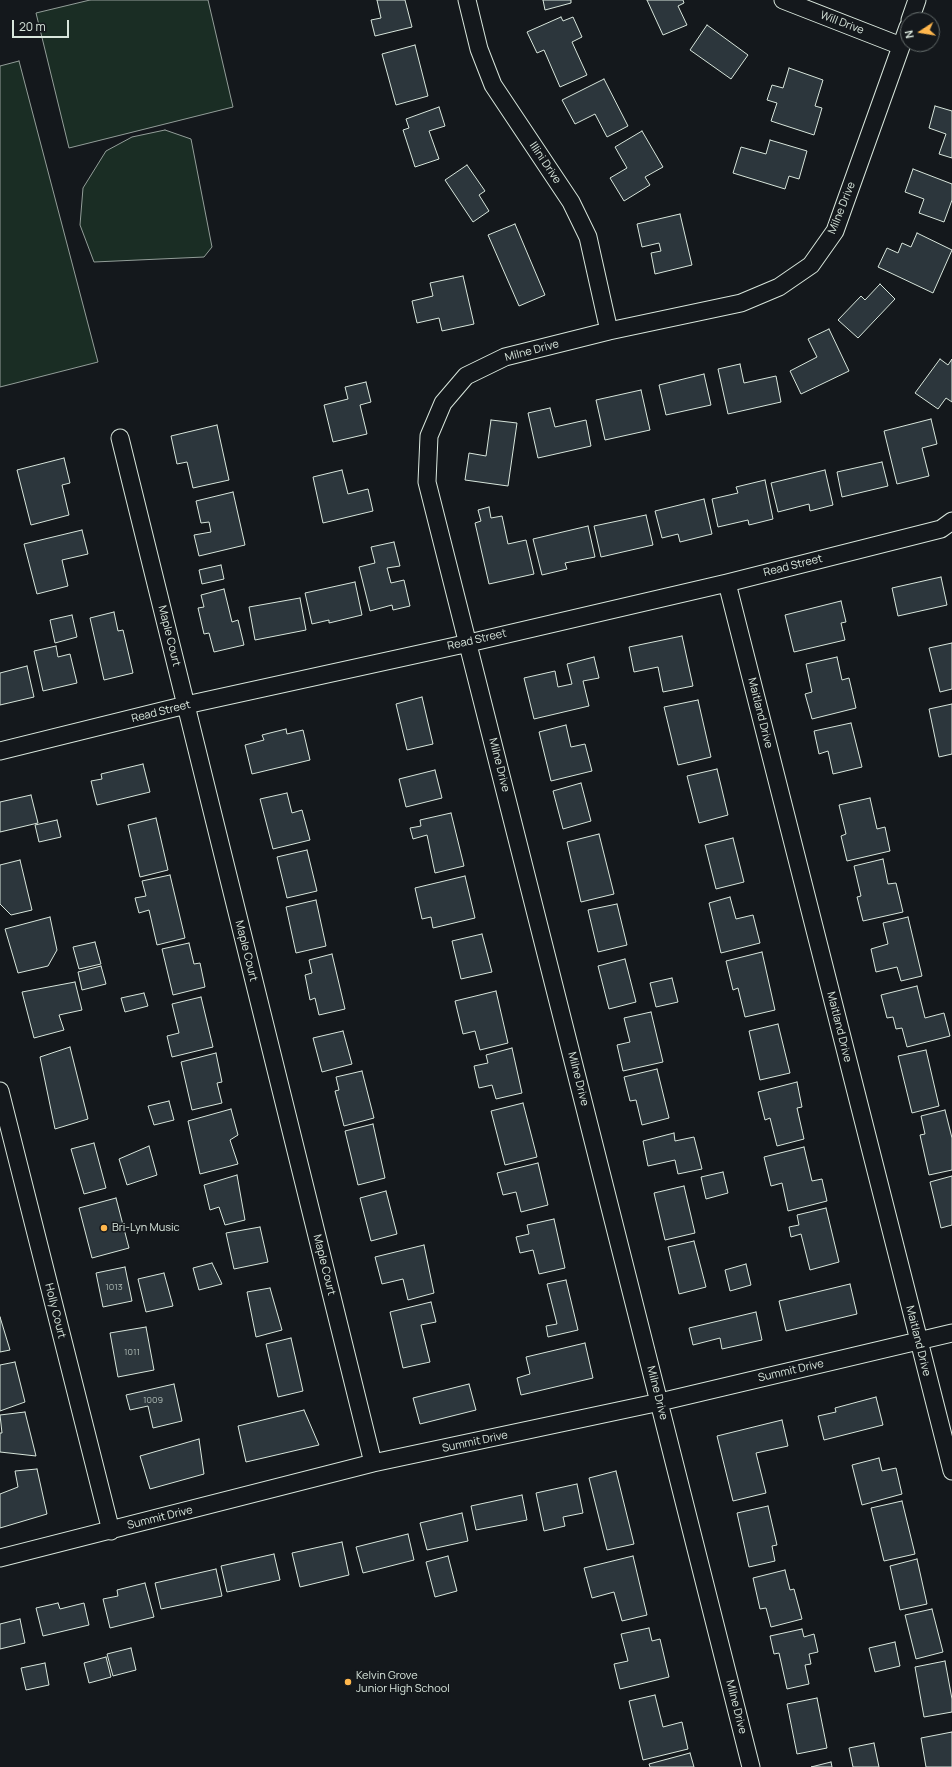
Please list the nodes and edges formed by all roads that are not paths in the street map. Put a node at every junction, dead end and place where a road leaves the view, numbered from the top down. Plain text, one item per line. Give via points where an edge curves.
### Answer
1 (467, 0) edge
2 (783, 0) edge
3 (917, 0) edge
4 (913, 12) edge
5 (900, 46) edge
6 (900, 49) edge
7 (609, 331) junction
8 (120, 438) dead end
9 (952, 521) edge
10 (727, 583) junction
11 (469, 643) junction
12 (186, 705) junction
13 (0, 751) edge
14 (0, 1091) edge
15 (952, 1333) edge
16 (918, 1341) junction
17 (660, 1402) junction
18 (373, 1463) junction
19 (952, 1472) edge
20 (111, 1531) junction
21 (0, 1558) edge
22 (752, 1767) edge

1 - 7 street, Illini Drive via 479,49 493,85 571,202 588,237
2 - 5 street, Will Drive
3 - 4 street
6 - 7 street, Milne Drive via 835,231 811,265 779,287 741,303
7 - 11 street, Milne Drive via 505,357 466,376 443,403 428,436 427,482
8 - 12 street, Maple Court
9 - 10 street, Read Street via 941,529
10 - 11 street, Read Street
10 - 16 street, Maitland Drive
11 - 12 street, Read Street
11 - 17 street, Milne Drive
12 - 13 street, Read Street
12 - 18 street, Maple Court
14 - 20 street, Holly Court
15 - 16 street, Summit Drive
16 - 17 street, Summit Drive
16 - 19 street, Maitland Drive
17 - 18 street, Summit Drive
17 - 22 street, Milne Drive
18 - 20 street, Summit Drive
20 - 21 street, Summit Drive

